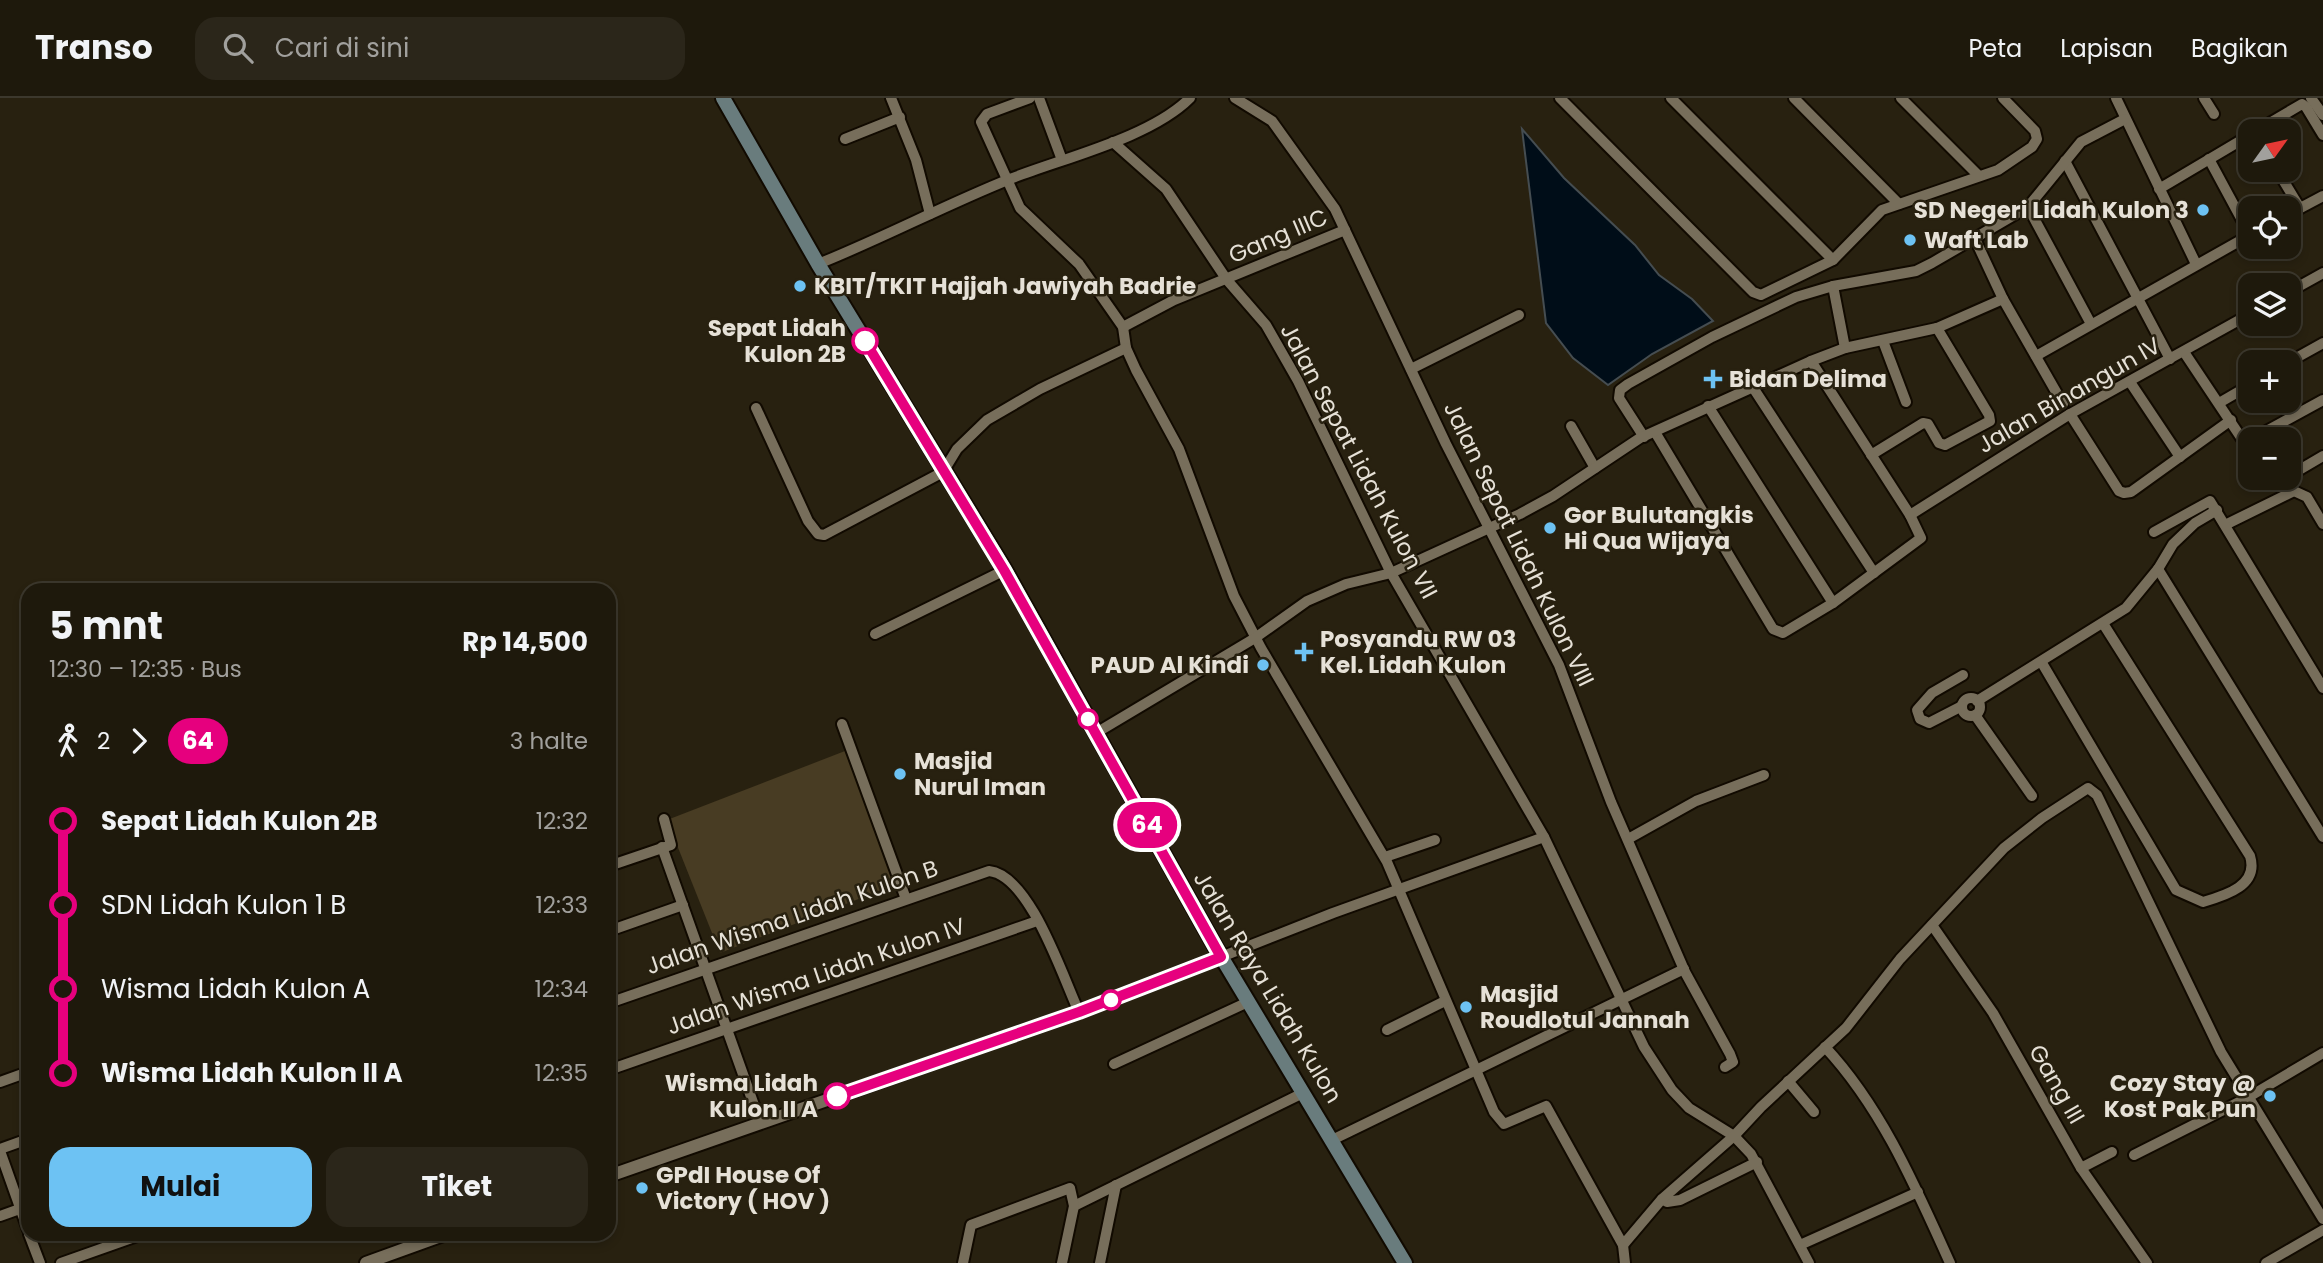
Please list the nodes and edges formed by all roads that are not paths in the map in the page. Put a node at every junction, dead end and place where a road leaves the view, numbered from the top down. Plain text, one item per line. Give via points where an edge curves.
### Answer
1 (723, 98) edge
2 (891, 98) edge
3 (1030, 98) edge
4 (1040, 98) edge
5 (1190, 98) edge
6 (1235, 98) edge
7 (1560, 98) edge
8 (1671, 98) edge
9 (1794, 98) edge
10 (1901, 98) edge
11 (2003, 98) edge
12 (2116, 98) edge
13 (2204, 98) edge
14 (2311, 98) edge
15 (2214, 114) dead end
16 (2323, 115) edge
17 (900, 117) junction
18 (2124, 119) junction
19 (2276, 119) edge
20 (2323, 135) edge
21 (845, 139) dead end
22 (1113, 142) junction
23 (2238, 142) edge
24 (2209, 159) junction
25 (1062, 160) junction
26 (2065, 161) junction
27 (1979, 176) junction
28 (1008, 180) junction
29 (2159, 189) junction
30 (2323, 196) edge
31 (1899, 204) junction
32 (2028, 207) junction
33 (2301, 207) edge
34 (2238, 213) edge
35 (930, 214) junction
36 (1345, 230) junction
37 (1975, 239) junction
38 (2238, 241) edge
39 (1832, 260) junction
40 (818, 264) junction
41 (2196, 264) junction
42 (2323, 272) edge
43 (1227, 280) junction
44 (2301, 285) edge
45 (1833, 286) junction
46 (2138, 297) junction
47 (2003, 299) junction
48 (1518, 315) dead end
49 (2238, 321) edge
50 (2091, 324) junction
51 (1123, 327) junction
52 (1937, 328) junction
53 (1883, 341) junction
54 (2323, 343) edge
55 (1126, 348) junction
56 (1845, 348) junction
57 (2184, 352) junction
58 (2301, 355) edge
59 (2036, 356) junction
60 (2170, 359) junction
61 (1811, 361) junction
62 (1411, 369) junction
63 (2130, 382) junction
64 (1752, 386) junction
65 (2238, 392) edge
66 (2323, 400) edge
67 (1906, 401) dead end
68 (2219, 403) junction
69 (2063, 404) dead end
70 (1708, 406) junction
71 (756, 408) dead end
72 (2070, 414) junction
73 (2231, 420) junction
74 (1571, 426) dead end
75 (2277, 427) edge
76 (2238, 428) edge
77 (1655, 432) junction
78 (1644, 437) junction
79 (1871, 456) junction
80 (2323, 456) edge
81 (2180, 457) junction
82 (1595, 468) junction
83 (2301, 469) edge
84 (943, 472) junction
85 (2217, 510) junction
86 (1910, 515) junction
87 (2227, 524) junction
88 (2323, 524) edge
89 (1488, 528) junction
90 (2154, 532) dead end
91 (2158, 569) junction
92 (1004, 570) junction
93 (1874, 572) junction
94 (1391, 573) junction
95 (1833, 603) junction
96 (2104, 625) junction
97 (875, 634) dead end
98 (1255, 638) junction
99 (2042, 663) junction
100 (1963, 675) dead end
101 (2323, 688) edge
102 (1977, 701) junction
103 (1962, 706) junction
104 (1975, 715) junction
105 (842, 724) dead end
106 (1096, 733) junction
107 (1763, 775) dead end
108 (2032, 796) dead end
109 (664, 819) dead end
110 (1544, 837) junction
111 (2323, 837) edge
112 (1436, 839) dead end
113 (1628, 839) junction
114 (662, 847) junction
115 (1385, 857) junction
116 (616, 863) edge
117 (1399, 888) junction
118 (906, 899) junction
119 (683, 905) junction
120 (1037, 921) junction
121 (1932, 925) junction
122 (616, 929) edge
123 (1221, 957) junction
124 (706, 969) junction
125 (1684, 969) junction
126 (616, 1001) edge
127 (1445, 1001) junction
128 (1248, 1002) junction
129 (1620, 1002) junction
130 (1079, 1012) junction
131 (727, 1029) junction
132 (1387, 1030) dead end
133 (1825, 1047) junction
134 (2323, 1053) edge
135 (1114, 1065) dead end
136 (1726, 1067) dead end
137 (616, 1068) edge
138 (1476, 1071) junction
139 (21, 1074) edge
140 (1788, 1081) junction
141 (0, 1082) edge
142 (1303, 1093) junction
143 (2247, 1098) junction
144 (1814, 1112) dead end
145 (760, 1122) junction
146 (1734, 1136) junction
147 (1332, 1140) junction
148 (21, 1142) edge
149 (0, 1150) edge
150 (2112, 1152) dead end
151 (2134, 1155) dead end
152 (1757, 1162) junction
153 (2081, 1168) junction
154 (616, 1173) edge
155 (1116, 1185) junction
156 (1918, 1192) junction
157 (1662, 1199) junction
158 (21, 1201) edge
159 (1074, 1206) junction
160 (21, 1209) edge
161 (0, 1216) edge
162 (2323, 1219) edge
163 (2323, 1230) edge
164 (32, 1241) edge
165 (123, 1241) edge
166 (424, 1241) edge
167 (1623, 1245) junction
168 (1800, 1245) junction
169 (40, 1263) edge
170 (61, 1263) edge
171 (366, 1263) edge
172 (963, 1263) edge
173 (1062, 1263) edge
174 (1100, 1263) edge
175 (1405, 1263) edge
176 (1625, 1263) edge
177 (1810, 1263) edge
178 (1951, 1263) edge
179 (2147, 1263) edge
180 (2266, 1263) edge

1 - 40 main road, Jalan Raya Lidah Kulon
2 - 17 street
3 - 28 street via 987,114 981,122
4 - 25 street
5 - 22 street
6 - 36 street, Jalan Sepat Lidah Kulon VIII via 1272,121 1323,190
7 - 39 street via 1753,292 1761,295
8 - 39 street
9 - 31 street
10 - 27 street
11 - 27 street via 2038,139 1998,170
12 - 18 street
13 - 15 street
14 - 16 street
17 - 21 street
17 - 35 street
18 - 26 street via 2081,142
18 - 29 street
19 - 20 street via 2301,104
22 - 25 street
22 - 43 street, Jalan Sepat Lidah Kulon VII via 1166,189
23 - 24 street
24 - 29 street
24 - 34 street
25 - 28 street
26 - 32 street
26 - 46 street
27 - 31 street
28 - 35 street
28 - 51 street via 1020,208 1079,264
29 - 41 street
30 - 33 street
31 - 39 street via 1882,210
32 - 37 street
32 - 50 street
35 - 40 street
36 - 43 street, Gang IIIC
36 - 62 street, Jalan Sepat Lidah Kulon VIII
37 - 45 street via 1916,271
37 - 47 street
38 - 41 street
40 - 84 main road, Jalan Raya Lidah Kulon
41 - 46 street
42 - 44 street
43 - 51 street, Gang IIIC via 1174,300
43 - 94 street, Jalan Sepat Lidah Kulon VII via 1265,326 1298,381
45 - 56 street
45 - 78 street via 1797,297 1712,337 1620,390 1619,398
46 - 50 street
46 - 60 street
47 - 52 street
47 - 59 street
48 - 62 street
49 - 57 street, Jalan Binangun IV
50 - 59 street
51 - 55 street
52 - 53 street
52 - 79 street via 1990,421 1945,445 1923,423
53 - 56 street
53 - 67 street
54 - 58 street
55 - 84 street via 987,419 957,449
55 - 98 street via 1179,449 1234,596
56 - 61 street
57 - 60 street, Jalan Binangun IV
57 - 68 street
59 - 69 street
60 - 63 street, Jalan Binangun IV
61 - 64 street
61 - 79 street
62 - 89 street, Jalan Sepat Lidah Kulon VIII
63 - 72 street, Jalan Binangun IV
63 - 81 street
64 - 70 street
64 - 93 street
65 - 68 street
66 - 75 street
68 - 73 street
70 - 77 street
70 - 95 street
71 - 84 street via 818,534 840,529
72 - 81 street via 2122,493 2131,492
72 - 86 street, Jalan Binangun IV
73 - 76 street
73 - 81 street
74 - 82 street
77 - 78 street
77 - 95 street via 1776,632 1792,628
78 - 82 street
79 - 86 street
80 - 83 street
82 - 89 street via 1553,496
84 - 92 main road, Jalan Raya Lidah Kulon
85 - 87 street
85 - 90 street via 2210,501
85 - 91 street via 2173,544
86 - 93 street via 1920,541
87 - 88 street via 2294,492 2307,497
87 - 101 street
89 - 94 street
89 - 113 street, Jalan Sepat Lidah Kulon VIII via 1559,665
91 - 96 street via 2134,600
91 - 111 street
92 - 97 street
92 - 106 main road, Jalan Raya Lidah Kulon
93 - 95 street
94 - 98 street via 1327,591
94 - 110 street, Jalan Sepat Lidah Kulon VII
96 - 99 street
96 - 99 street via 2250,856 2252,877 2236,889 2203,902 2176,890
98 - 106 street
98 - 115 street
99 - 102 street
100 - 103 street via 1932,693 1917,709 1920,719 1929,723
102 - 103 street via 1966,699
102 - 104 street via 1980,708
103 - 104 street via 1968,716
104 - 108 street
105 - 118 street
106 - 123 main road, Jalan Raya Lidah Kulon
107 - 113 street via 1696,801
109 - 114 street via 671,841
110 - 117 street
110 - 129 street, Jalan Sepat Lidah Kulon VII
112 - 115 street
113 - 125 street, Jalan Sepat Lidah Kulon VIII
114 - 116 street
114 - 119 street
115 - 117 street
117 - 123 street
117 - 127 street
118 - 120 street, Jalan Wisma Lidah Kulon B via 989,871 1022,892
118 - 124 street, Jalan Wisma Lidah Kulon B
119 - 122 street
119 - 124 street
120 - 130 street
120 - 131 street, Jalan Wisma Lidah Kulon IV
121 - 133 street
121 - 143 street via 2004,848 2075,794 2091,789
121 - 153 street, Gang III via 1993,1013
123 - 128 main road, Jalan Raya Lidah Kulon
123 - 130 street
124 - 126 street, Jalan Wisma Lidah Kulon B
124 - 131 street
125 - 129 street
125 - 136 street, Jalan Sepat Lidah Kulon VIII via 1730,1054 1733,1062
127 - 132 street
127 - 138 street
128 - 135 street
128 - 142 main road, Jalan Raya Lidah Kulon
129 - 138 street
129 - 146 street, Jalan Sepat Lidah Kulon VII via 1672,1090 1689,1108
130 - 145 street
131 - 137 street, Jalan Wisma Lidah Kulon IV
131 - 145 street
133 - 140 street
133 - 156 street via 1863,1092
134 - 143 street
138 - 147 street
138 - 167 street via 1501,1123 1546,1106
139 - 141 street
140 - 144 street
140 - 146 street
142 - 147 main road, Jalan Raya Lidah Kulon
142 - 155 street
143 - 151 street
143 - 162 street
145 - 154 street
146 - 152 street, Jalan Sepat Lidah Kulon VII
146 - 157 street
147 - 175 main road, Jalan Raya Lidah Kulon
148 - 149 street
149 - 158 street
150 - 153 street
152 - 157 street via 1680,1200
152 - 168 street, Jalan Sepat Lidah Kulon VII
153 - 179 street, Gang III
155 - 159 street
155 - 174 street
156 - 168 street
156 - 178 street
157 - 167 street
159 - 172 street via 1070,1188 971,1225
159 - 173 street
160 - 161 street
163 - 180 street
164 - 169 street
165 - 170 street
166 - 171 street
167 - 176 street
168 - 177 street, Jalan Sepat Lidah Kulon VII

